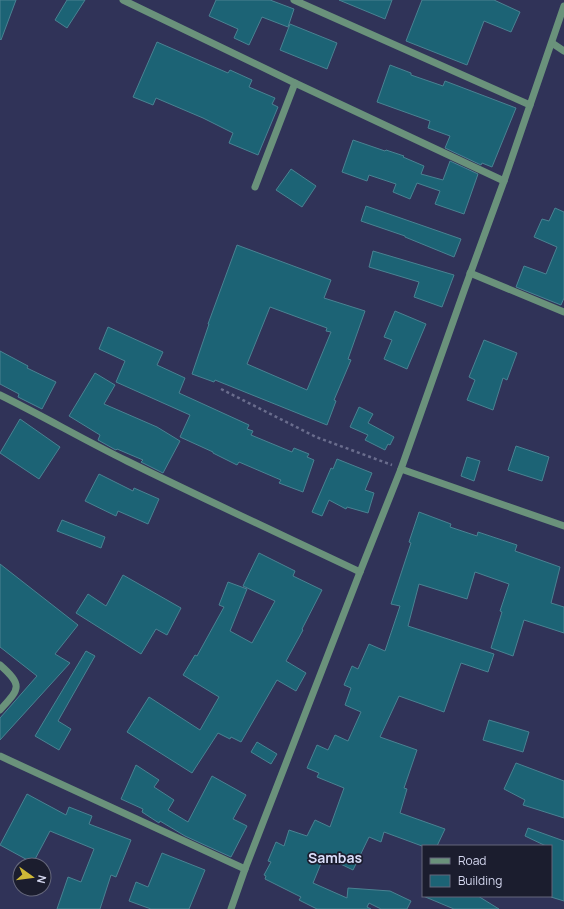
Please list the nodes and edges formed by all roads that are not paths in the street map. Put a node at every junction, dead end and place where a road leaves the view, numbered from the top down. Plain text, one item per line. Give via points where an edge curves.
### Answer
1 (123, 0) edge
2 (294, 0) edge
3 (564, 6) edge
4 (552, 43) junction
5 (564, 51) edge
6 (295, 83) junction
7 (530, 106) junction
8 (504, 181) junction
9 (255, 187) dead end
10 (470, 273) junction
11 (564, 312) edge
12 (0, 395) edge
13 (401, 469) junction
14 (564, 526) edge
15 (360, 572) junction
16 (0, 665) edge
17 (0, 710) edge
18 (0, 756) edge
19 (245, 868) junction
20 (231, 909) edge

1 - 6 street
2 - 7 street
3 - 4 street
4 - 5 street
4 - 7 street
6 - 8 street
6 - 9 street
7 - 8 street
8 - 10 street
10 - 11 street
10 - 13 street
12 - 15 street via 198,496
13 - 14 street
13 - 15 street
15 - 19 street
16 - 17 street via 12,675 17,687
18 - 19 street
19 - 20 street

